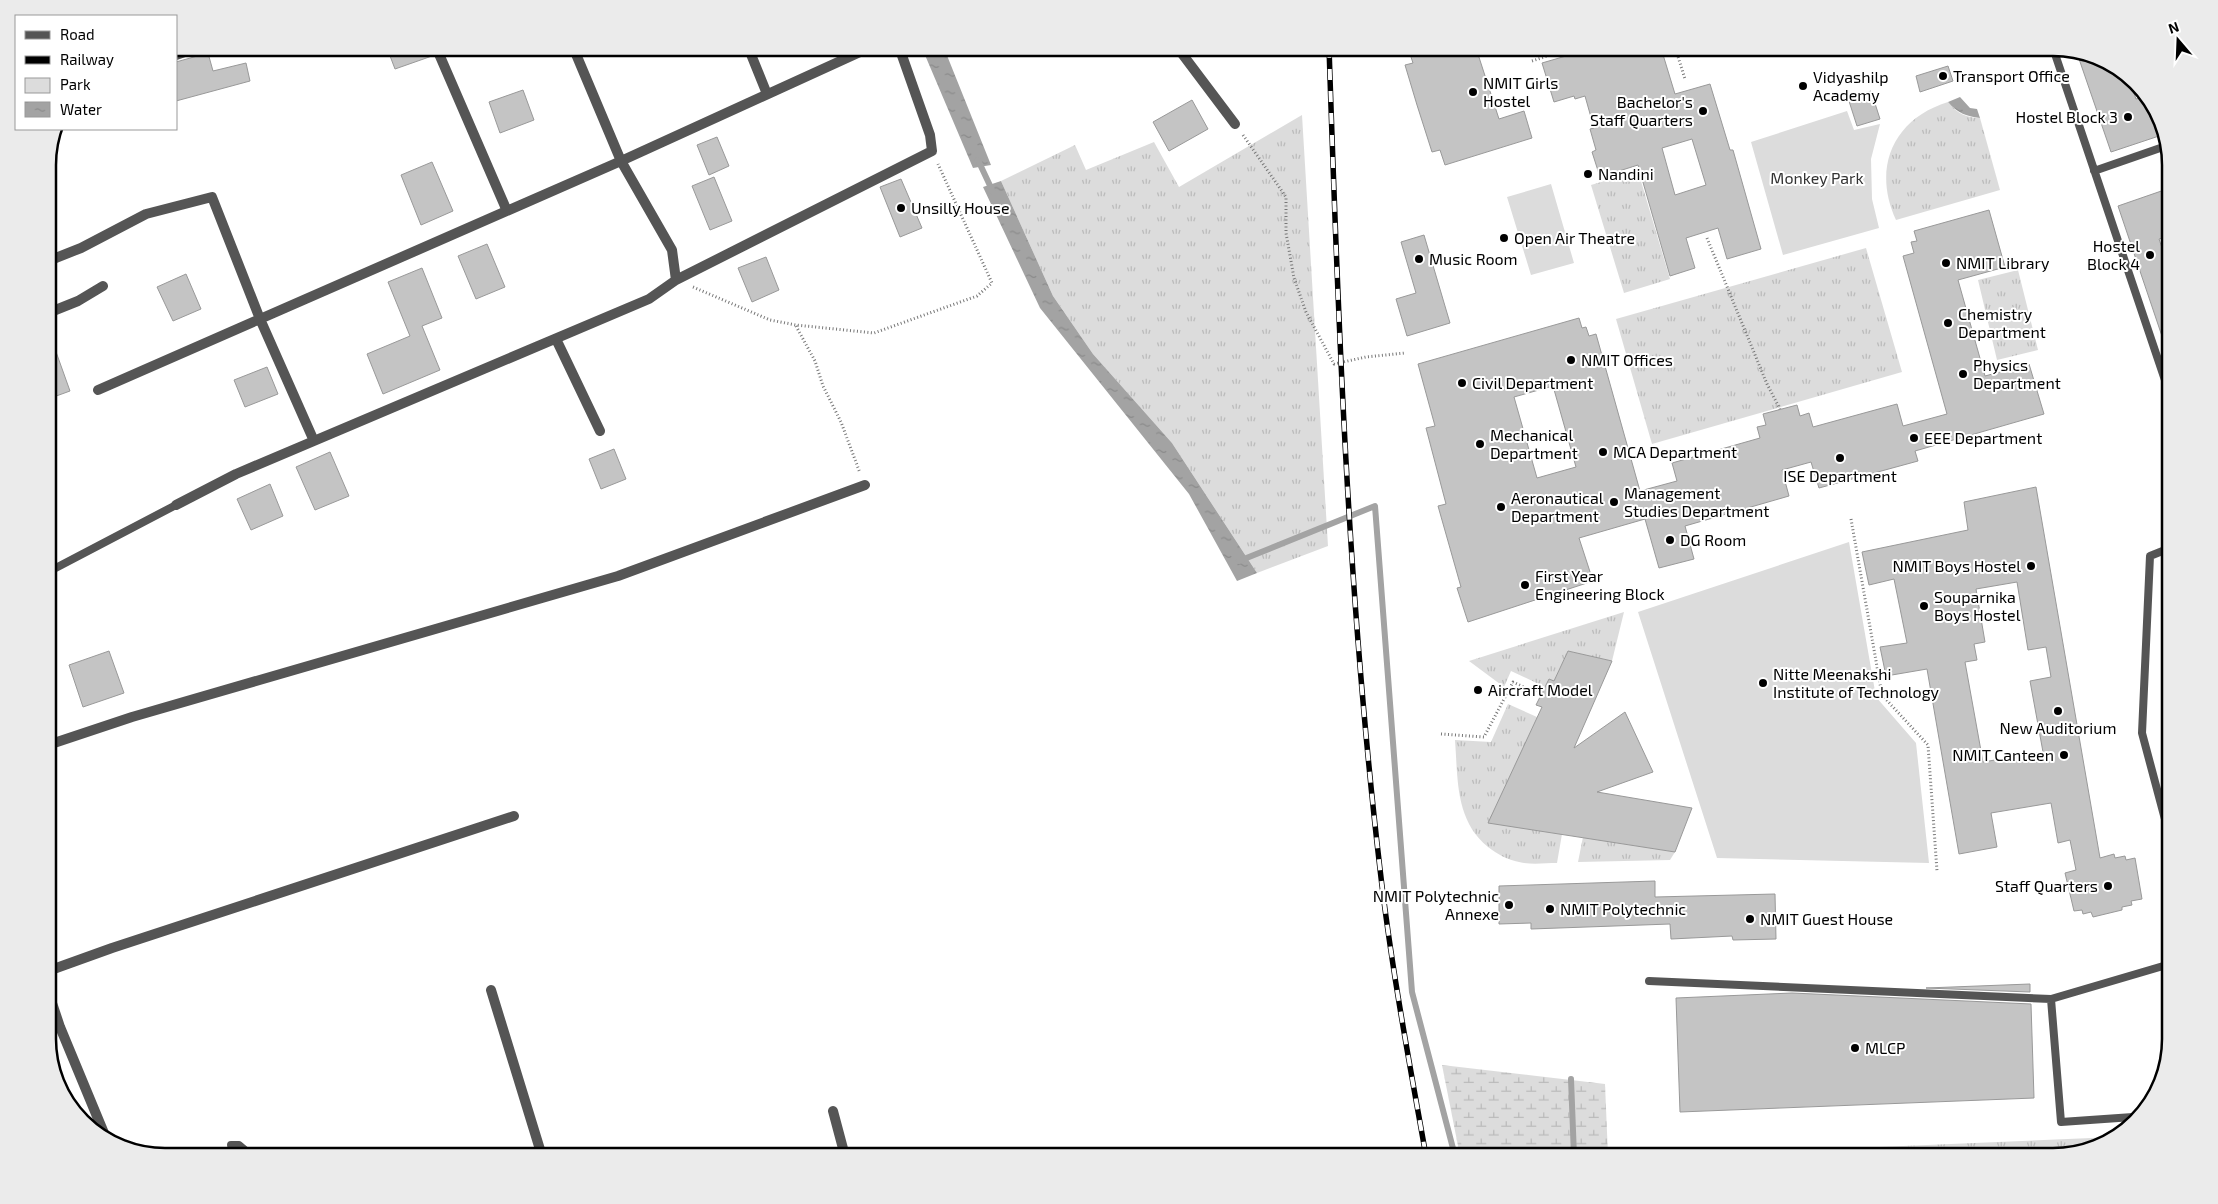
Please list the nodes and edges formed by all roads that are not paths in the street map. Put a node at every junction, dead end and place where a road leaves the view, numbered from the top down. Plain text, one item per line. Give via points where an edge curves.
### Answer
1 (440, 56) edge
2 (576, 56) edge
3 (751, 56) edge
4 (853, 56) edge
5 (903, 56) edge
6 (1183, 56) edge
7 (2057, 56) edge
8 (768, 94) junction
9 (1235, 124) road end
10 (2161, 148) edge
11 (621, 160) junction
12 (2094, 171) junction
13 (507, 210) junction
14 (56, 258) edge
15 (676, 280) junction
16 (104, 286) dead end
17 (56, 310) edge
18 (260, 319) junction
19 (556, 339) junction
20 (2162, 371) edge
21 (98, 390) dead end
22 (600, 431) dead end
23 (314, 441) junction
24 (865, 485) road end
25 (176, 505) joint
26 (2162, 551) edge
27 (56, 568) edge
28 (56, 742) edge
29 (2162, 808) edge
30 (514, 816) dead end
31 (2162, 966) edge
32 (56, 968) edge
33 (1649, 981) dead end
34 (490, 990) dead end
35 (2051, 999) junction
36 (56, 1015) edge
37 (834, 1111) dead end
38 (2127, 1118) edge
39 (101, 1126) edge
40 (231, 1145) dead end
41 (243, 1148) edge
42 (539, 1148) edge
43 (843, 1148) edge

1 - 13 street
2 - 11 street
3 - 8 street
4 - 8 street
5 - 15 street via 930,135 932,151
6 - 9 street
7 - 12 lane
8 - 11 street
10 - 12 lane
11 - 13 street
11 - 15 street via 672,250
12 - 20 lane
13 - 18 street
14 - 18 street via 146,214 212,197
15 - 19 street via 649,299
16 - 17 street
18 - 21 street
18 - 23 street
19 - 22 street
19 - 23 street
23 - 25 street via 236,474
24 - 28 street via 618,576 132,717
25 - 27 lane
26 - 29 lane via 2150,556 2142,733
30 - 32 street
31 - 35 lane
33 - 35 lane
34 - 42 street
35 - 38 lane via 2061,1122
36 - 39 street
37 - 43 street
40 - 41 lane

